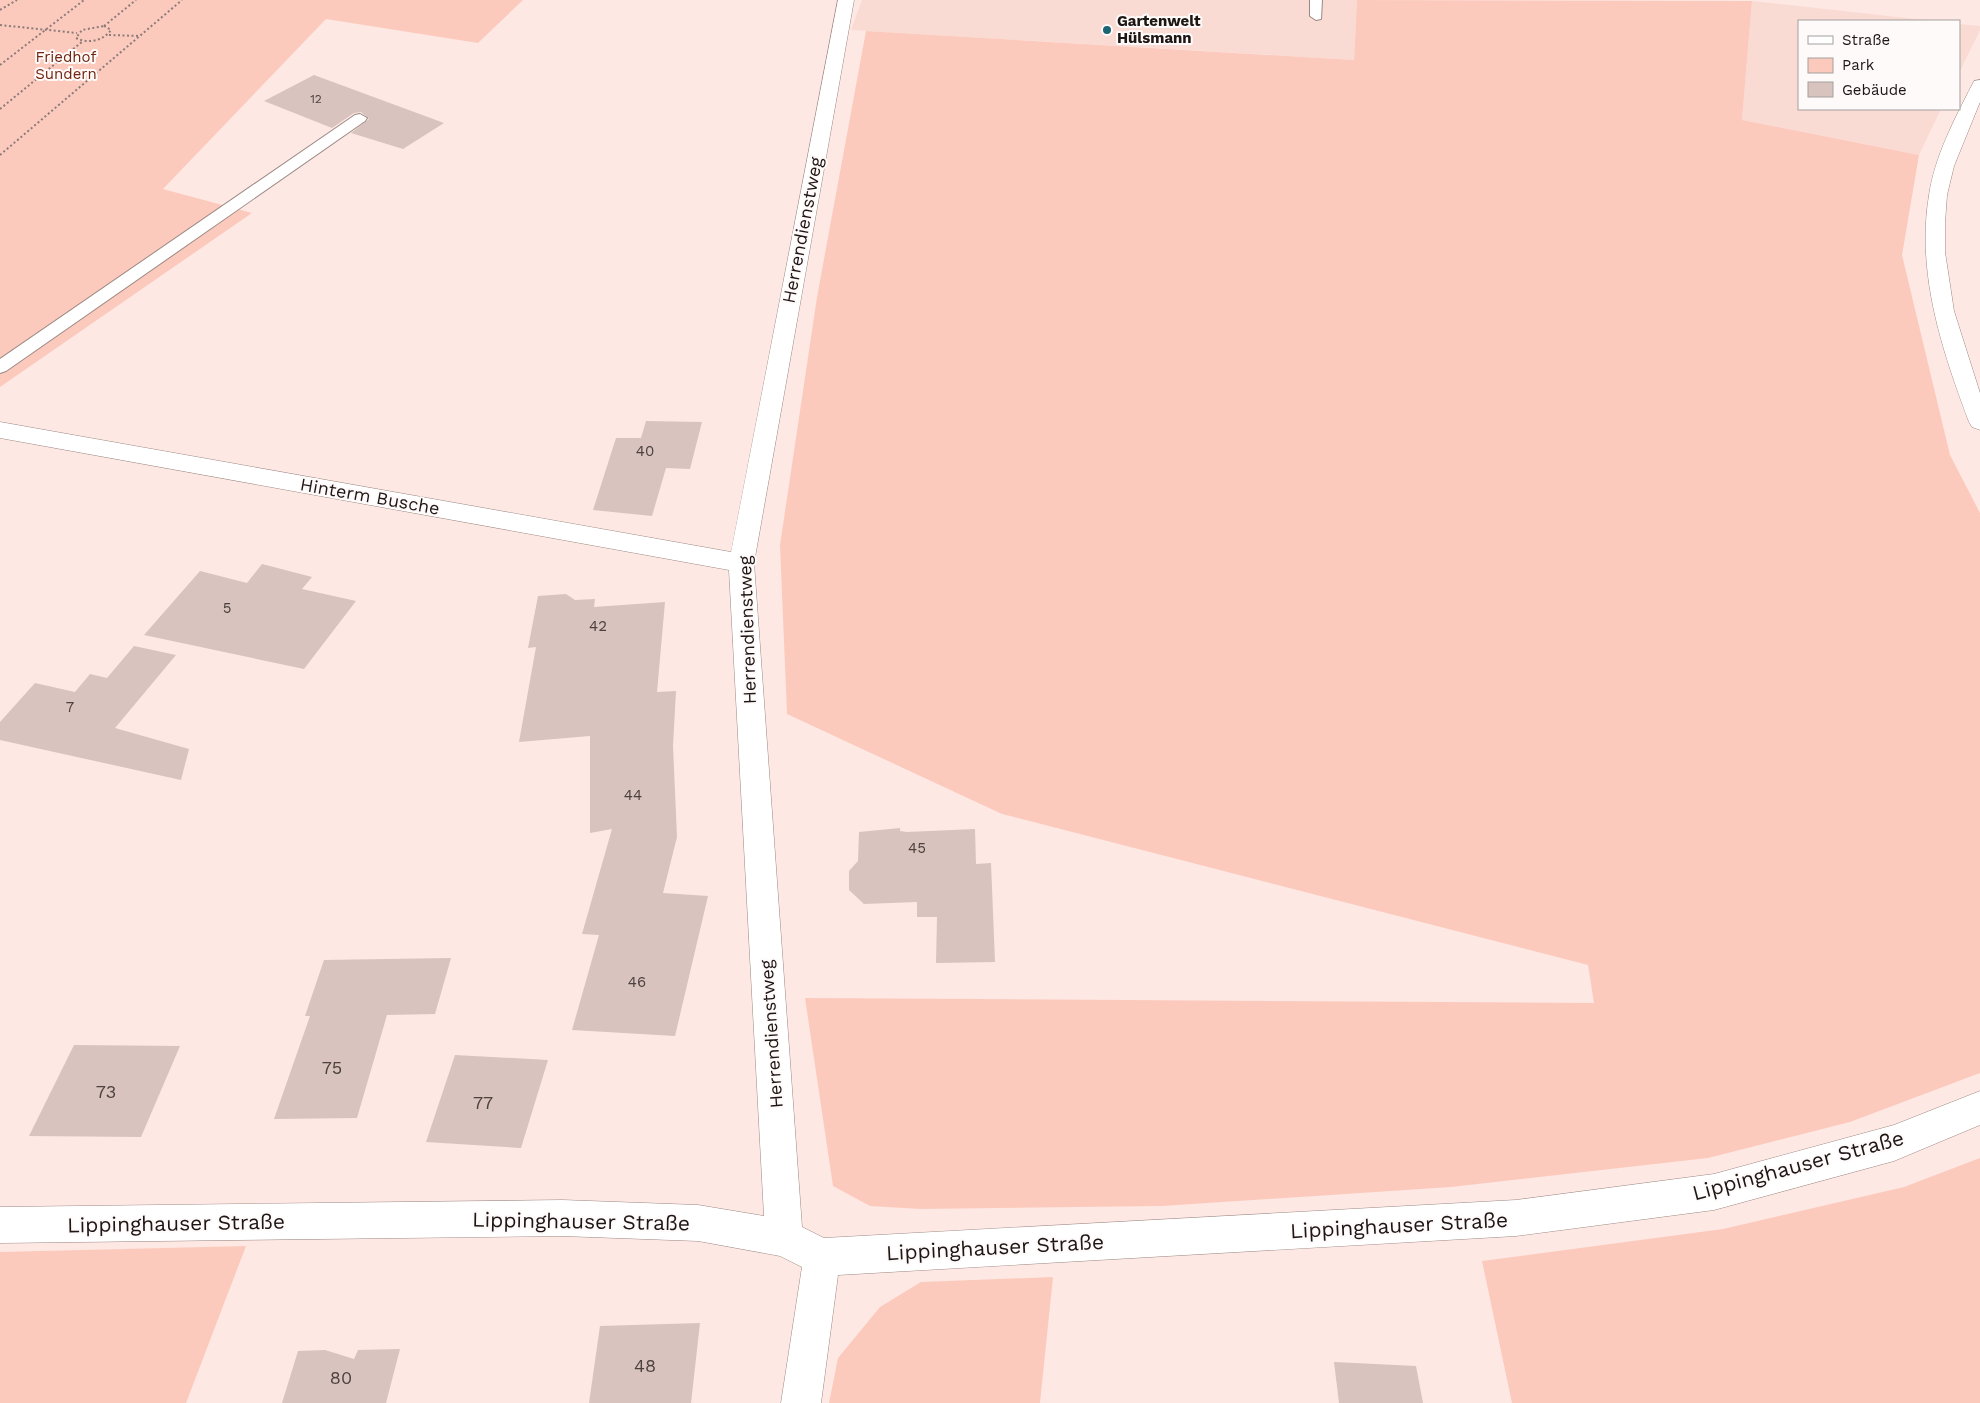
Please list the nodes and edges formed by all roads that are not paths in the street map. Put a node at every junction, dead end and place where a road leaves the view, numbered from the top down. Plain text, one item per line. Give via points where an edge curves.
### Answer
1 (846, 0) edge
2 (1316, 0) edge
3 (1316, 16) dead end
4 (1980, 85) edge
5 (360, 118) dead end
6 (0, 367) edge
7 (1980, 422) edge
8 (0, 430) edge
9 (741, 563) junction
10 (1980, 1108) edge
11 (0, 1225) edge
12 (784, 1238) junction
13 (822, 1257) junction
14 (801, 1403) edge

1 - 9 street, Herrendienstweg
2 - 3 lane
4 - 7 street via 1949,152 1938,196 1935,247 1945,316 1962,377
5 - 6 lane
8 - 9 street, Hinterm Busche
9 - 12 street, Herrendienstweg
10 - 13 street, Lippinghauser Straße via 1894,1143 1714,1192 1516,1218
11 - 12 street, Lippinghauser Straße via 562,1218 698,1223
12 - 13 street, Lippinghauser Straße
13 - 14 street

